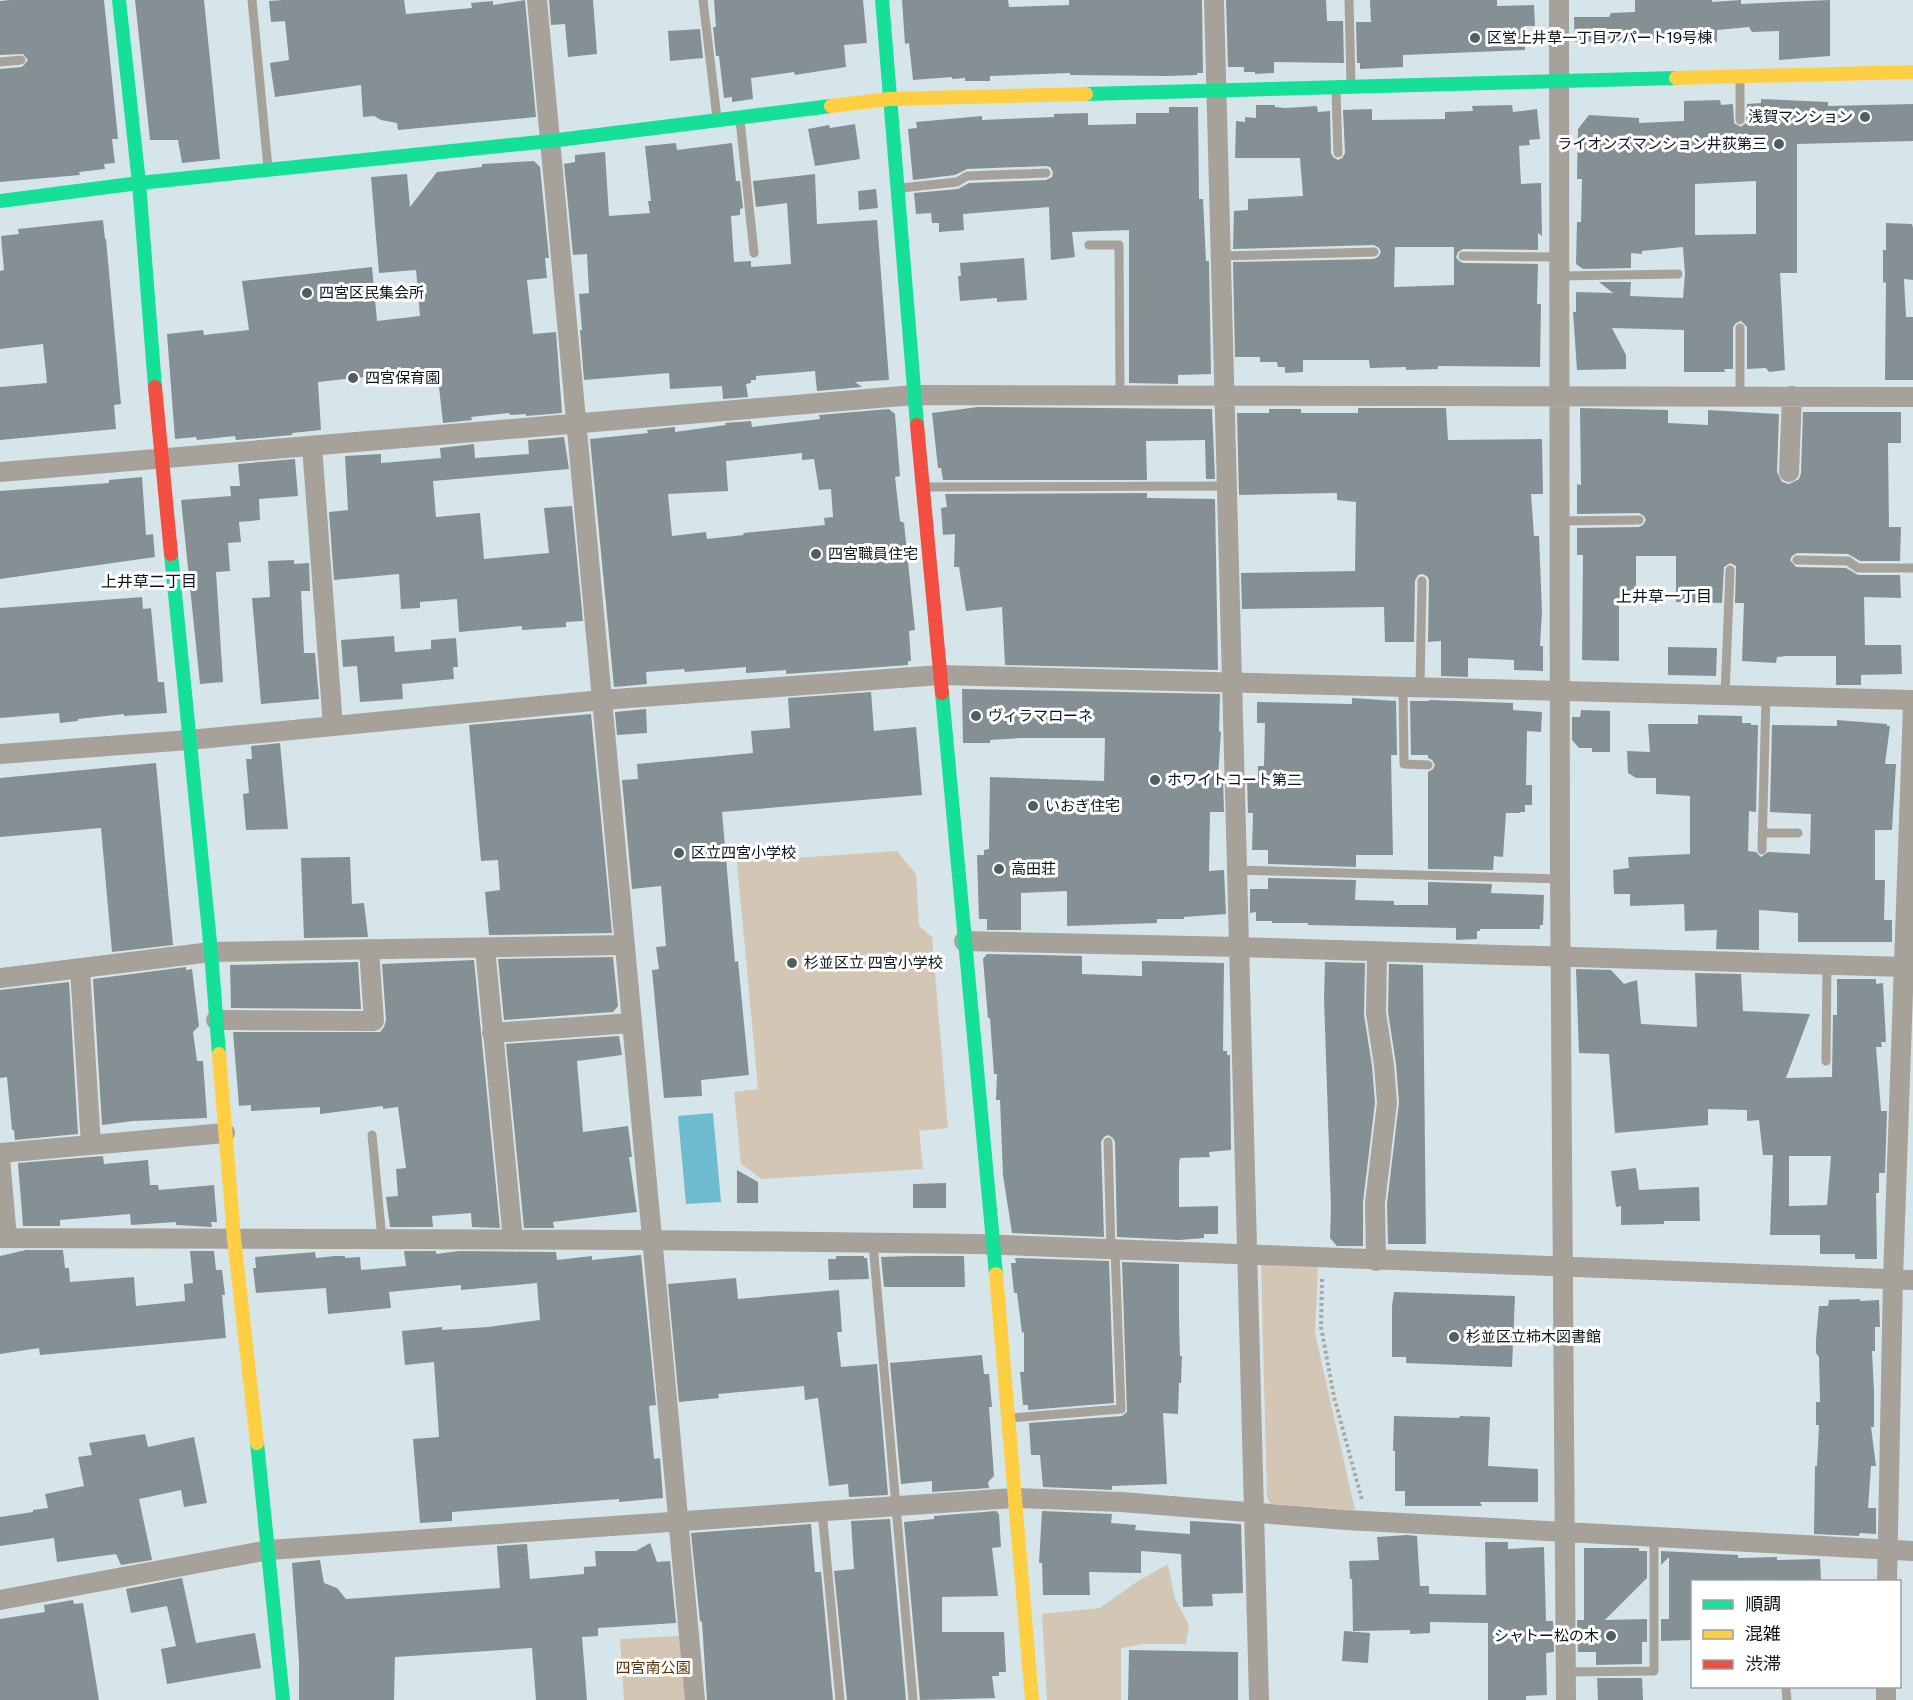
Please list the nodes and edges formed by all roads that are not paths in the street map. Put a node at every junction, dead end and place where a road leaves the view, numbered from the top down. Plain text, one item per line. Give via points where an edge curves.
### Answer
1 (118, 0) edge
2 (252, 0) edge
3 (537, 0) edge
4 (703, 0) edge
5 (882, 0) edge
6 (1214, 0) edge
7 (1349, 0) edge
8 (1559, 0) edge
9 (21, 60) dead end
10 (0, 62) edge
11 (1913, 72) edge
12 (1740, 76) junction
13 (1560, 80) junction
14 (1336, 86) junction
15 (1351, 86) junction
16 (1216, 89) junction
17 (889, 99) junction
18 (740, 117) junction
19 (717, 120) junction
20 (1740, 120) dead end
21 (550, 141) junction
22 (1338, 153) dead end
23 (269, 170) junction
24 (1047, 173) dead end
25 (138, 183) junction
26 (897, 189) junction
27 (0, 201) edge
28 (1089, 245) dead end
29 (1374, 252) dead end
30 (754, 253) dead end
31 (1221, 256) junction
32 (1463, 256) dead end
33 (1560, 267) junction
34 (1678, 274) dead end
35 (1740, 328) dead end
36 (914, 395) junction
37 (1120, 395) junction
38 (1223, 395) junction
39 (1560, 395) junction
40 (1740, 396) junction
41 (1792, 396) junction
42 (1913, 397) edge
43 (576, 423) junction
44 (312, 446) junction
45 (161, 459) junction
46 (1789, 471) dead end
47 (0, 472) edge
48 (1226, 486) junction
49 (923, 487) junction
50 (1640, 520) dead end
51 (1560, 521) junction
52 (1797, 560) dead end
53 (1913, 568) edge
54 (1730, 570) dead end
55 (1422, 581) dead end
56 (940, 675) junction
57 (1232, 681) junction
58 (1412, 687) junction
59 (1561, 691) junction
60 (1725, 695) junction
61 (1766, 695) junction
62 (602, 700) junction
63 (1913, 700) edge
64 (1913, 705) edge
65 (333, 726) junction
66 (189, 740) junction
67 (0, 754) edge
68 (1428, 765) dead end
69 (1762, 833) junction
70 (1798, 833) dead end
71 (1762, 850) dead end
72 (1237, 870) junction
73 (1560, 879) junction
74 (1909, 921) edge
75 (964, 941) junction
76 (625, 945) junction
77 (1238, 947) junction
78 (484, 948) junction
79 (369, 949) junction
80 (210, 952) junction
81 (1377, 952) junction
82 (1561, 957) junction
83 (1827, 965) junction
84 (1904, 968) junction
85 (80, 969) junction
86 (0, 978) edge
87 (216, 1020) junction
88 (632, 1023) junction
89 (492, 1033) junction
90 (1826, 1061) dead end
91 (225, 1134) junction
92 (372, 1135) dead end
93 (1108, 1142) dead end
94 (91, 1145) junction
95 (0, 1153) edge
96 (0, 1158) edge
97 (4, 1238) edge
98 (234, 1238) junction
99 (382, 1239) junction
100 (513, 1240) junction
101 (652, 1240) junction
102 (873, 1244) junction
103 (994, 1245) junction
104 (1113, 1250) junction
105 (1247, 1254) junction
106 (1376, 1261) junction
107 (1564, 1268) junction
108 (1893, 1279) junction
109 (1913, 1280) edge
110 (1008, 1418) junction
111 (1013, 1498) junction
112 (896, 1507) junction
113 (822, 1511) junction
114 (1254, 1513) junction
115 (679, 1521) junction
116 (1564, 1532) junction
117 (1654, 1537) junction
118 (269, 1550) junction
119 (1887, 1551) junction
120 (1913, 1551) edge
121 (1887, 1580) edge
122 (0, 1600) edge
123 (1566, 1672) junction
124 (283, 1700) edge
125 (695, 1700) edge
126 (840, 1700) edge
127 (914, 1700) edge
128 (1032, 1700) edge
129 (1259, 1700) edge
130 (1566, 1700) edge

1 - 25 street
2 - 23 lane
3 - 21 street
4 - 19 lane
5 - 17 street
6 - 16 street
7 - 15 lane
8 - 13 street
9 - 10 lane
11 - 12 street
12 - 13 street
12 - 20 lane
13 - 15 street
13 - 33 street
14 - 15 street
14 - 16 street
14 - 22 lane
16 - 17 street
16 - 31 street
17 - 18 street
17 - 26 street
18 - 19 street
18 - 30 lane
19 - 21 street
21 - 23 street
21 - 43 street
23 - 25 street
24 - 26 lane via 967,176 957,182
25 - 27 street
25 - 45 street
26 - 36 street
28 - 37 lane via 1119,245
29 - 31 lane
31 - 38 street
32 - 33 lane
33 - 34 lane
33 - 39 street
35 - 40 lane
36 - 37 street
36 - 43 street
36 - 49 street
37 - 38 street
38 - 39 street
38 - 48 street
39 - 40 street
39 - 51 street
40 - 41 street
41 - 42 street
41 - 46 street
43 - 44 street
43 - 62 street
44 - 45 street
44 - 65 street
45 - 47 street
45 - 66 street
48 - 49 lane
48 - 57 street
49 - 56 street
50 - 51 lane
51 - 59 street
52 - 53 lane via 1848,561 1858,568
54 - 60 lane
55 - 58 lane
56 - 57 street
56 - 62 street
56 - 75 street
57 - 58 street
57 - 72 street
58 - 59 street
58 - 68 lane via 1404,764
59 - 60 street
59 - 73 street
60 - 61 street
61 - 63 street
61 - 69 lane
62 - 65 street
62 - 76 street
64 - 74 street
65 - 66 street
66 - 67 street
66 - 80 street
69 - 70 lane
69 - 71 lane
72 - 73 lane
72 - 77 street
73 - 82 street
74 - 84 street
75 - 77 street
75 - 103 street
76 - 78 street
76 - 88 street
77 - 81 street
77 - 105 street
78 - 79 street
78 - 89 street
79 - 80 street
79 - 87 street via 374,1021
80 - 85 street
80 - 87 street
81 - 82 street
81 - 106 street via 1376,1013 1387,1103 1375,1203
82 - 83 street
82 - 107 street
83 - 84 street
83 - 90 lane
84 - 108 street
85 - 86 street
85 - 94 street
87 - 91 street
88 - 89 street
88 - 101 street
89 - 100 street
91 - 94 street
91 - 98 street
92 - 99 lane
93 - 104 lane
94 - 95 street
96 - 97 street
97 - 98 street
98 - 99 street
98 - 118 street
99 - 100 street
100 - 101 street
101 - 102 street
101 - 115 street
102 - 103 street
102 - 112 lane
103 - 104 street
103 - 110 street
104 - 105 street
104 - 110 lane via 1121,1409
105 - 106 street
105 - 114 street
106 - 107 street
107 - 108 street
107 - 116 street
108 - 109 street
108 - 119 street
110 - 111 street
111 - 112 street
111 - 114 street
111 - 128 street
112 - 113 street
112 - 127 lane
113 - 115 street
113 - 126 lane
114 - 116 street
114 - 129 street
115 - 118 street
115 - 125 street
116 - 117 street
116 - 123 street
117 - 119 street
117 - 123 lane via 1654,1671
118 - 122 street
118 - 124 street
119 - 120 street
119 - 121 street
123 - 130 street

